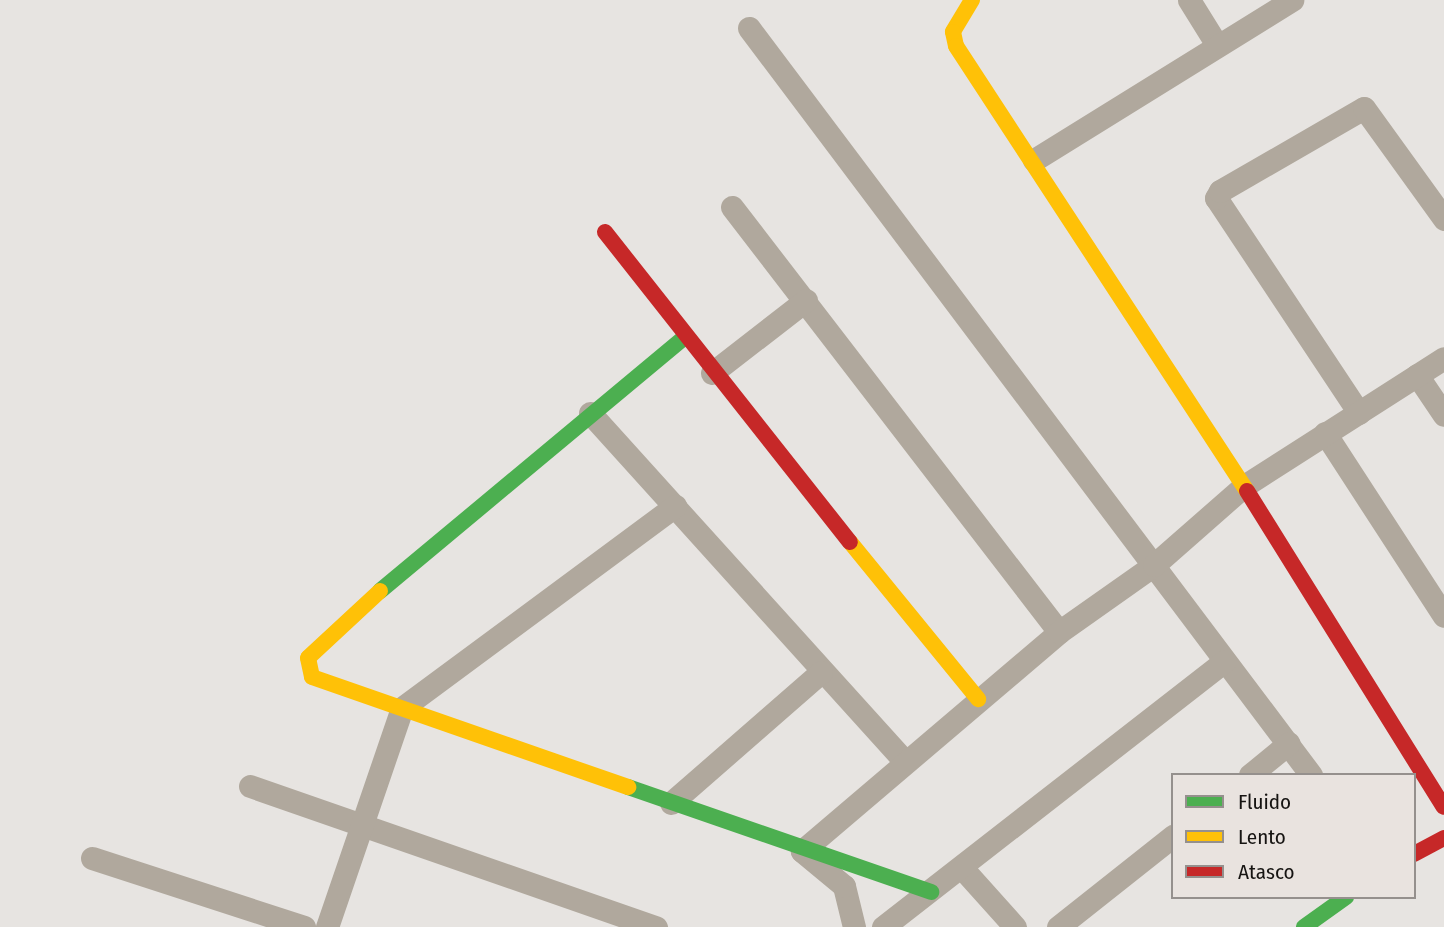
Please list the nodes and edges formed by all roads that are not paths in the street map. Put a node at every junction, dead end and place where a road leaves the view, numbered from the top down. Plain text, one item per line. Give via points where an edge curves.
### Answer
1 (972, 0) edge
2 (1189, 0) edge
3 (1292, 0) edge
4 (749, 28) dead end
5 (1217, 45) junction
6 (1034, 160) junction
7 (733, 207) dead end
8 (1444, 219) edge
9 (605, 232) dead end
10 (806, 300) junction
11 (685, 337) junction
12 (1444, 358) edge
13 (712, 373) junction
14 (1418, 375) junction
15 (590, 413) junction
16 (1359, 413) junction
17 (1444, 415) edge
18 (1325, 433) junction
19 (1244, 486) junction
20 (676, 506) junction
21 (1154, 565) junction
22 (1444, 616) edge
23 (1059, 632) junction
24 (1224, 661) junction
25 (821, 672) junction
26 (978, 699) junction
27 (402, 708) junction
28 (1289, 743) junction
29 (904, 761) junction
30 (1252, 773) edge
31 (1310, 773) edge
32 (250, 786) dead end
33 (671, 803) junction
34 (1444, 807) edge
35 (363, 828) junction
36 (1171, 838) edge
37 (1444, 838) edge
38 (802, 851) junction
39 (1416, 853) edge
40 (92, 858) dead end
41 (963, 869) junction
42 (931, 892) junction
43 (1343, 899) edge
44 (304, 927) edge
45 (327, 927) edge
46 (656, 927) edge
47 (854, 927) edge
48 (883, 927) edge
49 (1015, 927) edge
50 (1059, 927) edge
51 (1304, 927) edge

1 - 6 street via 953,32 956,47
2 - 5 street
3 - 5 street
4 - 21 street
5 - 6 street
6 - 19 street
7 - 10 street
8 - 16 street via 1364,108 1220,191 1216,198
9 - 11 street
10 - 13 street
10 - 23 street
11 - 13 street
11 - 15 street
12 - 14 street
13 - 26 street
14 - 16 street
14 - 17 street
15 - 20 street
15 - 27 street via 343,621 308,658 312,677
16 - 18 street
18 - 19 street
18 - 22 street
19 - 21 street
19 - 34 street
20 - 25 street
20 - 27 street
21 - 23 street
21 - 24 street
23 - 26 street
24 - 28 street
24 - 41 street
25 - 29 street
25 - 33 street
26 - 29 street
27 - 33 street
27 - 35 street
28 - 30 street
28 - 31 street
29 - 38 street
32 - 35 street
33 - 38 street
35 - 45 street
35 - 46 street
36 - 50 street
37 - 39 street
38 - 42 street
38 - 47 street via 844,886
40 - 44 street
41 - 42 street
41 - 49 street
42 - 48 street
43 - 51 street

